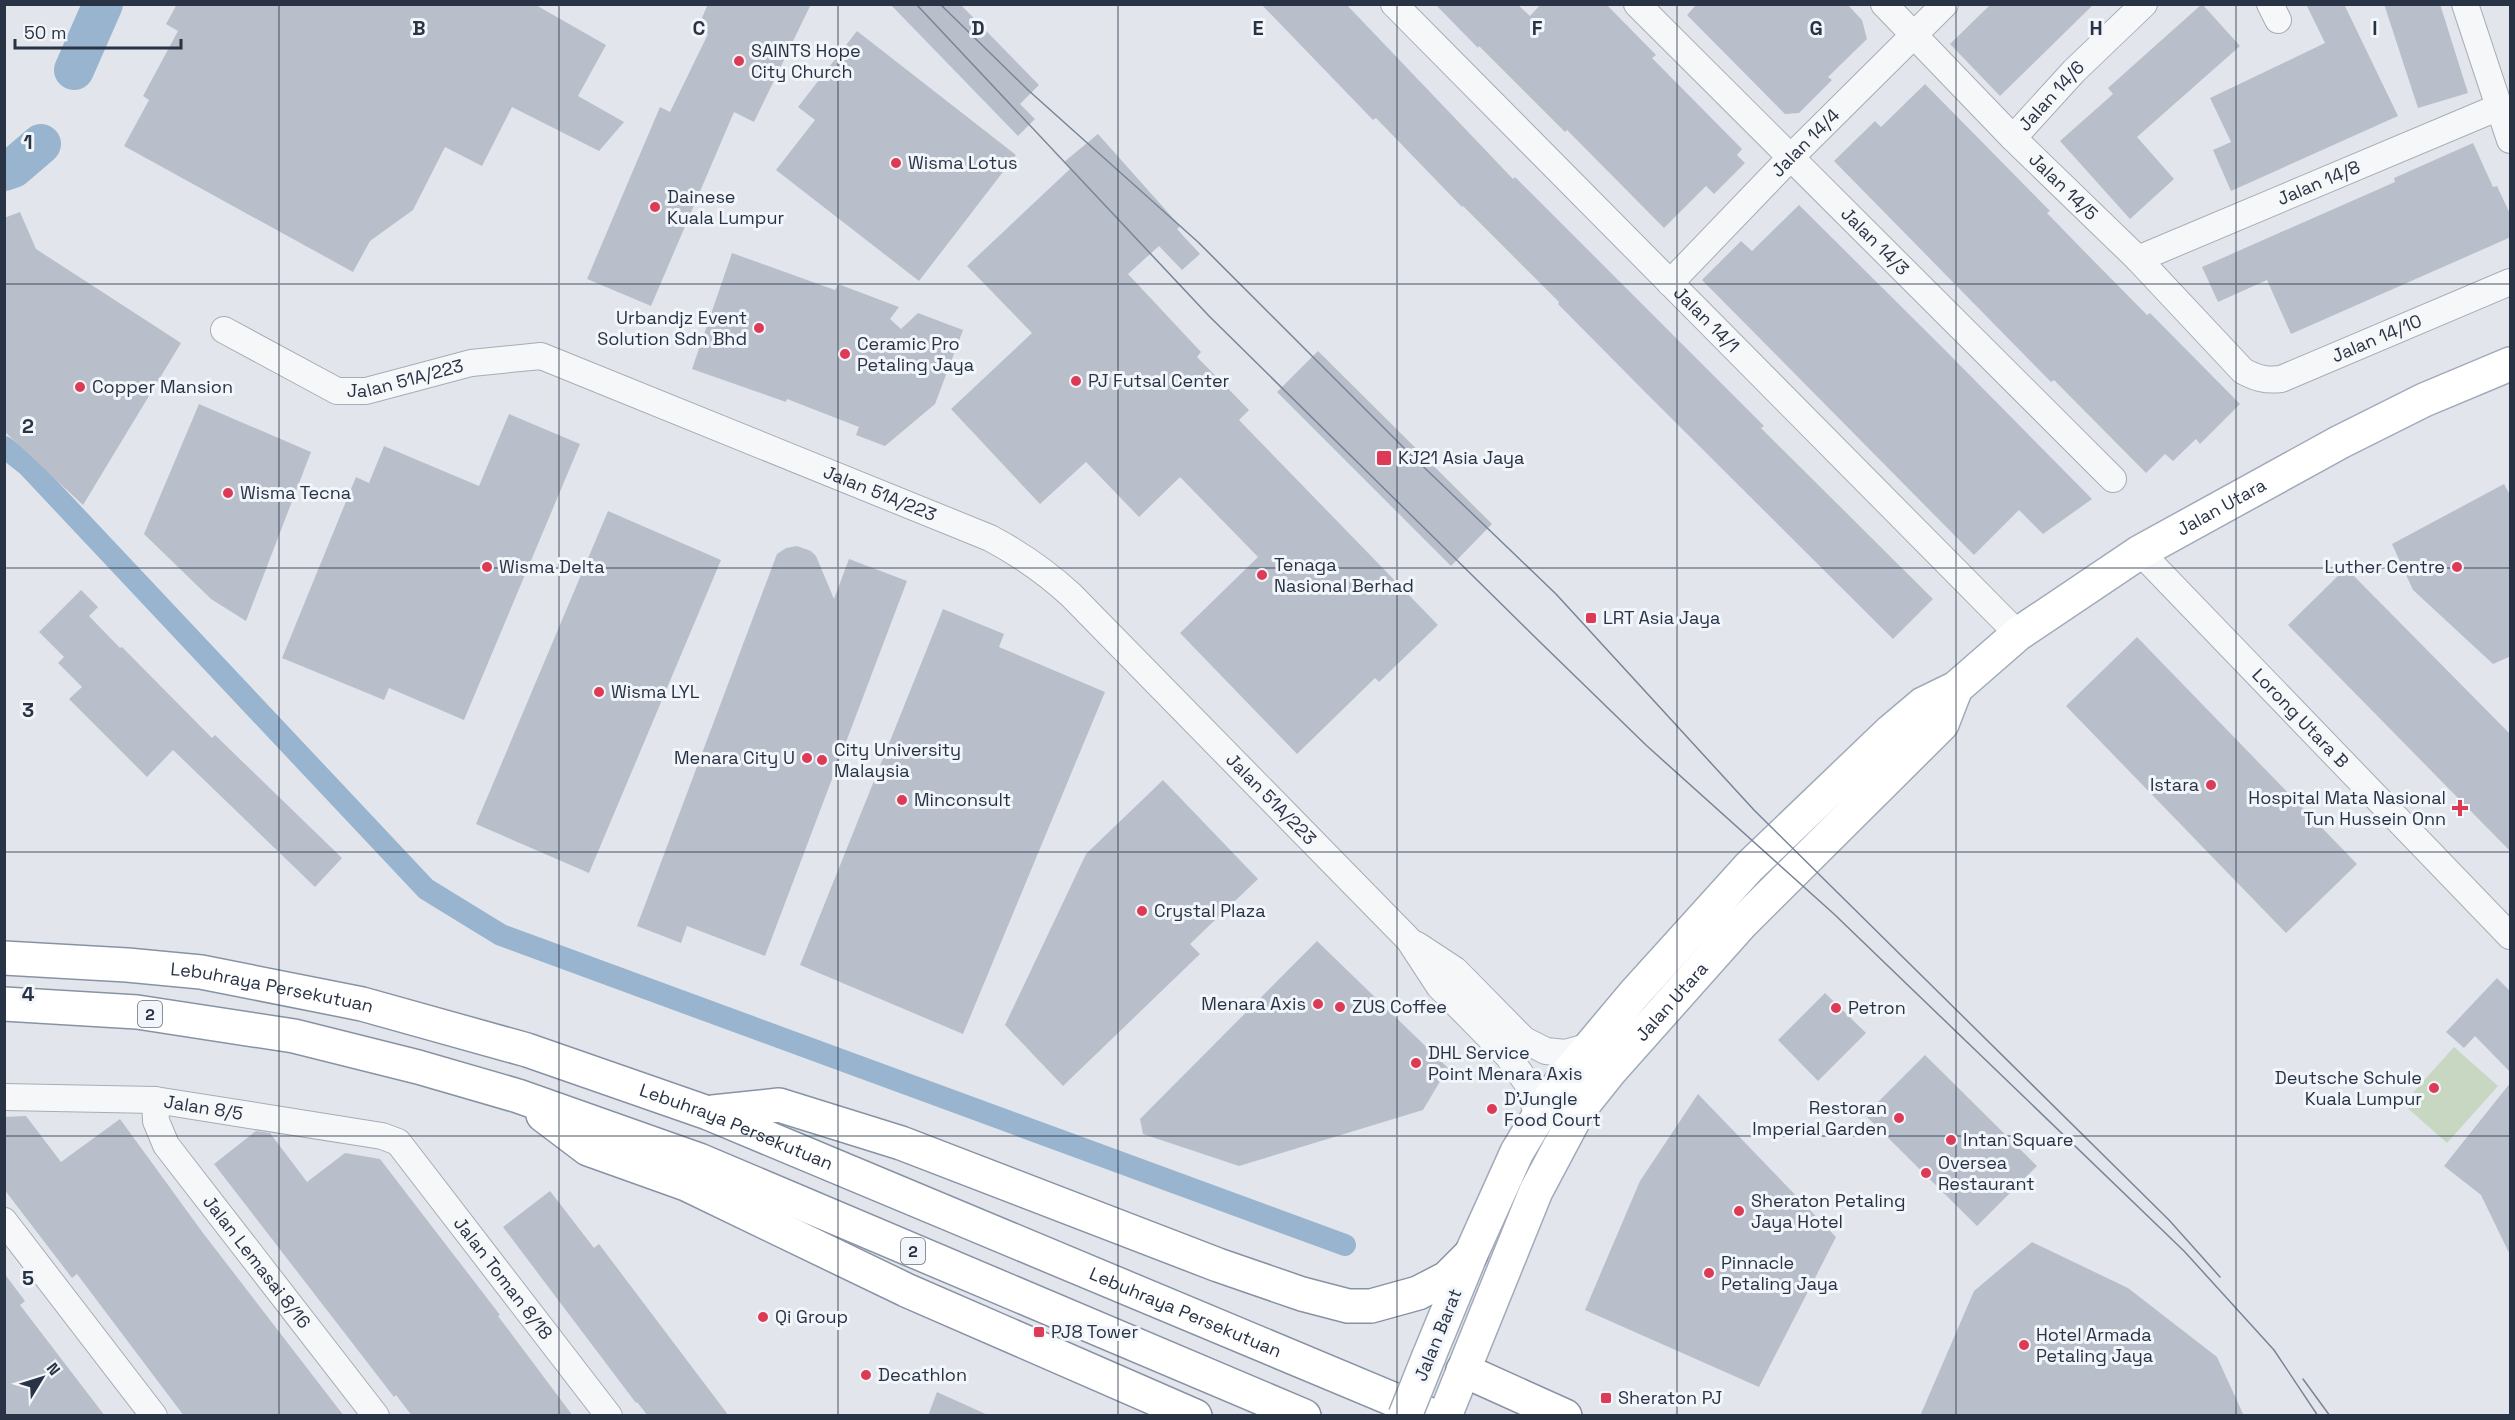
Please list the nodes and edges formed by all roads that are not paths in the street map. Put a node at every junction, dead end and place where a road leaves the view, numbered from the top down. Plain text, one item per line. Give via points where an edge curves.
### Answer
1 (1394, 4) edge
2 (1637, 4) edge
3 (1884, 4) edge
4 (1945, 4) edge
5 (2465, 4) edge
6 (2131, 8) edge
7 (1913, 35) junction
8 (2499, 107) junction
9 (2013, 138) junction
10 (2511, 140) edge
11 (1791, 157) junction
12 (2138, 259) junction
13 (2511, 282) edge
14 (1670, 283) junction
15 (224, 330) dead end
16 (2511, 364) edge
17 (2242, 371) joint
18 (2113, 479) dead end
19 (2140, 552) junction
20 (2018, 634) junction
21 (1956, 688) junction
22 (2511, 936) edge
23 (1409, 940) junction
24 (4, 958) edge
25 (4, 1004) edge
26 (1590, 1046) junction
27 (518, 1096) junction
28 (4, 1097) edge
29 (155, 1100) junction
30 (708, 1113) junction
31 (1538, 1117) junction
32 (398, 1142) joint
33 (4, 1221) edge
34 (1471, 1254) junction
35 (1463, 1370) junction
36 (154, 1416) edge
37 (376, 1416) edge
38 (609, 1416) edge
39 (1195, 1416) edge
40 (1304, 1416) edge
41 (1405, 1416) edge
42 (1433, 1416) edge
43 (1445, 1416) edge
44 (1565, 1416) edge

1 - 14 street, Jalan 14/1
2 - 11 street, Jalan 14/3
3 - 7 street, Jalan 14/5
4 - 7 street, Jalan 14/4
5 - 8 street
6 - 9 street, Jalan 14/6
7 - 9 street, Jalan 14/5
7 - 11 street, Jalan 14/4
8 - 10 street
8 - 12 street, Jalan 14/8
9 - 12 street, Jalan 14/5
11 - 14 street, Jalan 14/4
11 - 18 street, Jalan 14/3
12 - 17 street, Jalan 14/5
13 - 17 street, Jalan 14/10 via 2281,379 2256,378
14 - 20 street, Jalan 14/1
15 - 23 street, Jalan 51A/223 via 337,391 366,391 471,363 541,356 990,538 1046,572 1071,595
16 - 19 main road, Jalan Utara via 2424,400 2340,442
19 - 20 main road, Jalan Utara
19 - 22 street, Lorong Utara B
20 - 21 main road, Jalan Utara
21 - 26 main road, Jalan Utara via 1923,704 1891,731 1749,867
21 - 35 main road, Jalan Utara via 1942,724 1741,924 1579,1110 1536,1191
23 - 26 street, Jalan 51A/223 via 1455,970 1524,1040 1546,1051 1565,1053
23 - 31 street, Jalan 51A/223 via 1439,986 1508,1056 1527,1083
24 - 30 main road, Lebuhraya Persekutuan via 201,972 302,990 527,1050
25 - 27 main road, 2 via 137,1012 294,1036
26 - 31 main road, Jalan Utara
27 - 39 main road via 588,1149 686,1184 906,1290
27 - 40 main road, 2 via 699,1160
28 - 29 street, Jalan 8/5
29 - 32 street, Jalan 8/5 via 382,1136
29 - 37 street, Jalan Lemasai 8/16 via 156,1121 166,1145
30 - 34 main road via 779,1106 790,1109 910,1146 1218,1265 1348,1306 1378,1305 1418,1293 1447,1278
30 - 42 main road, Lebuhraya Persekutuan
31 - 34 main road, Jalan Utara via 1517,1152
32 - 38 street, Jalan Toman 8/18
33 - 36 street
34 - 41 main road, Jalan Barat, bridge
35 - 43 main road, Jalan Barat
35 - 44 main road

